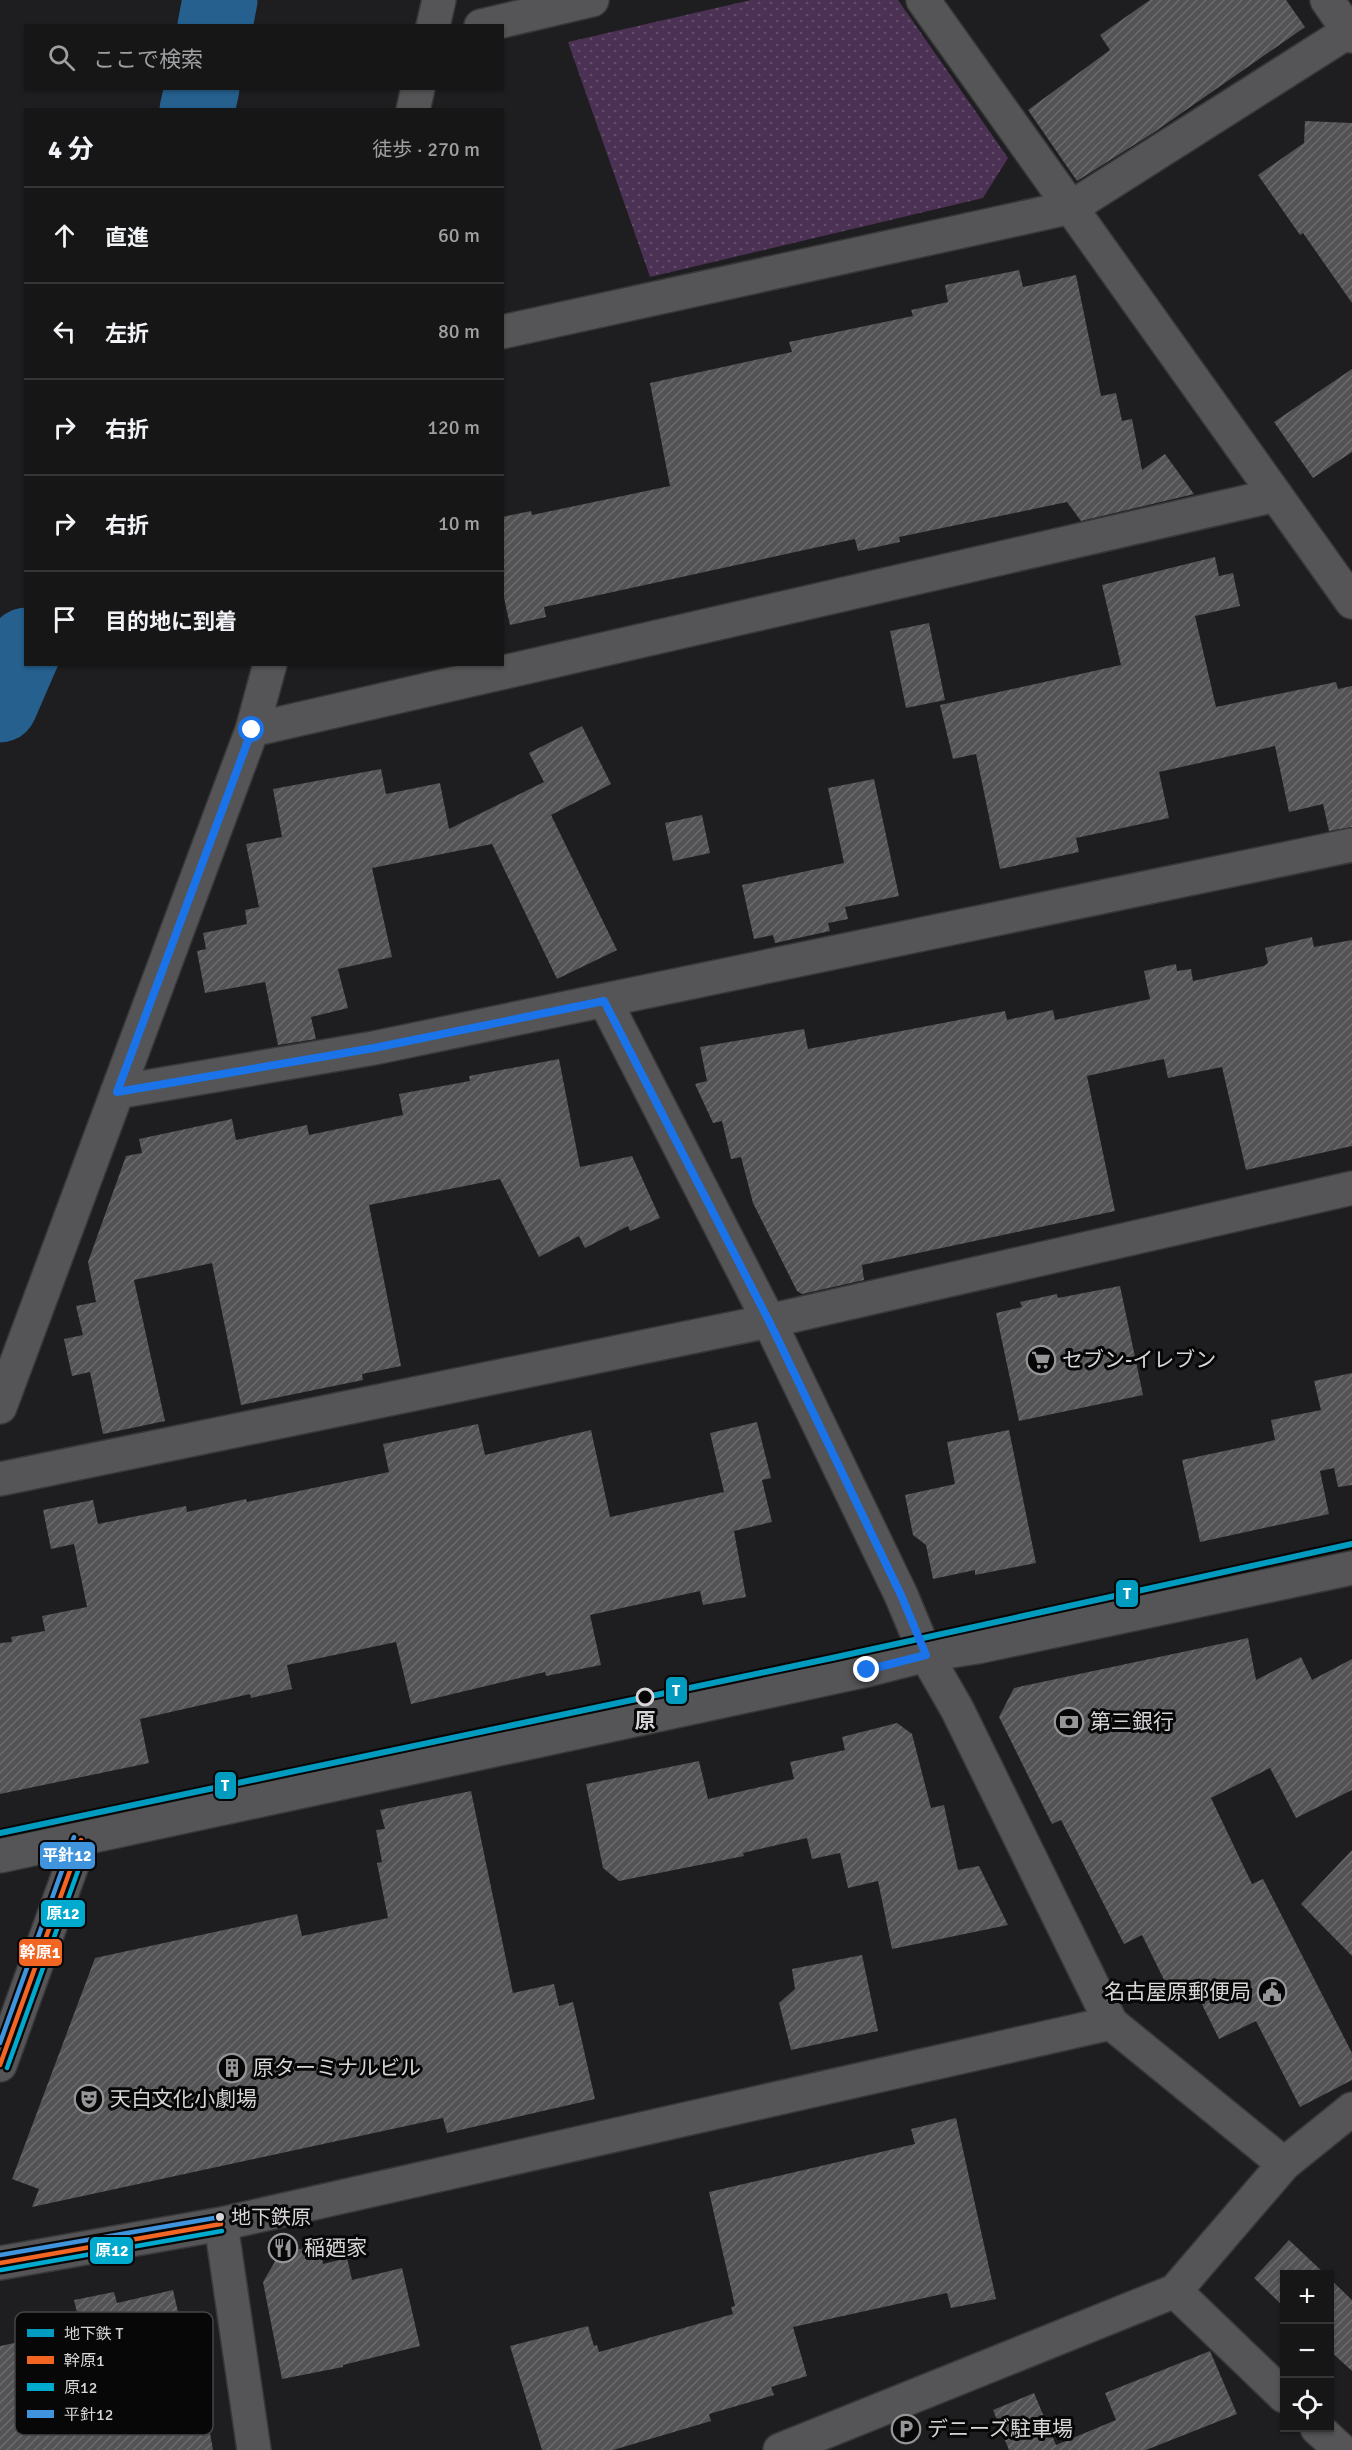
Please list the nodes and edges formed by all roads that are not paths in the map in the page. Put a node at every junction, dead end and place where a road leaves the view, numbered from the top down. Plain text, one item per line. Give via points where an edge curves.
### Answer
1 (439, 0) edge
2 (592, 0) edge
3 (923, 0) edge
4 (1327, 0) edge
5 (433, 24) edge
6 (490, 24) edge
7 (1350, 34) edge
8 (418, 90) edge
9 (413, 108) edge
10 (1072, 207) junction
11 (504, 332) edge
12 (1276, 495) junction
13 (1352, 602) edge
14 (269, 666) edge
15 (252, 730) junction
16 (1352, 845) edge
17 (604, 1001) junction
18 (117, 1092) junction
19 (1352, 1188) edge
20 (769, 1321) junction
21 (0, 1407) edge
22 (0, 1479) edge
23 (1352, 1568) edge
24 (926, 1655) junction
25 (81, 1840) junction
26 (0, 1856) edge
27 (1111, 2024) junction
28 (0, 2065) edge
29 (1352, 2109) edge
30 (1284, 2164) junction
31 (221, 2224) junction
32 (0, 2263) edge
33 (1175, 2291) junction
34 (1280, 2392) edge
35 (1322, 2432) edge
36 (254, 2450) edge
37 (780, 2450) edge
38 (1341, 2450) edge

1 - 5 street
2 - 6 street
3 - 10 street
4 - 7 street
7 - 10 street
8 - 9 street
10 - 11 street
10 - 12 street
12 - 13 street
12 - 15 street
14 - 15 street
15 - 18 street
16 - 17 street
17 - 18 street via 374,1048
17 - 20 street
18 - 21 street
19 - 20 street
20 - 22 street
20 - 24 street
23 - 24 street
24 - 25 street
24 - 27 street via 957,1709
25 - 26 street
25 - 28 street
27 - 30 street
27 - 31 street
29 - 30 street
30 - 33 street
31 - 32 street
31 - 36 street
33 - 34 street
33 - 37 street
35 - 38 street

